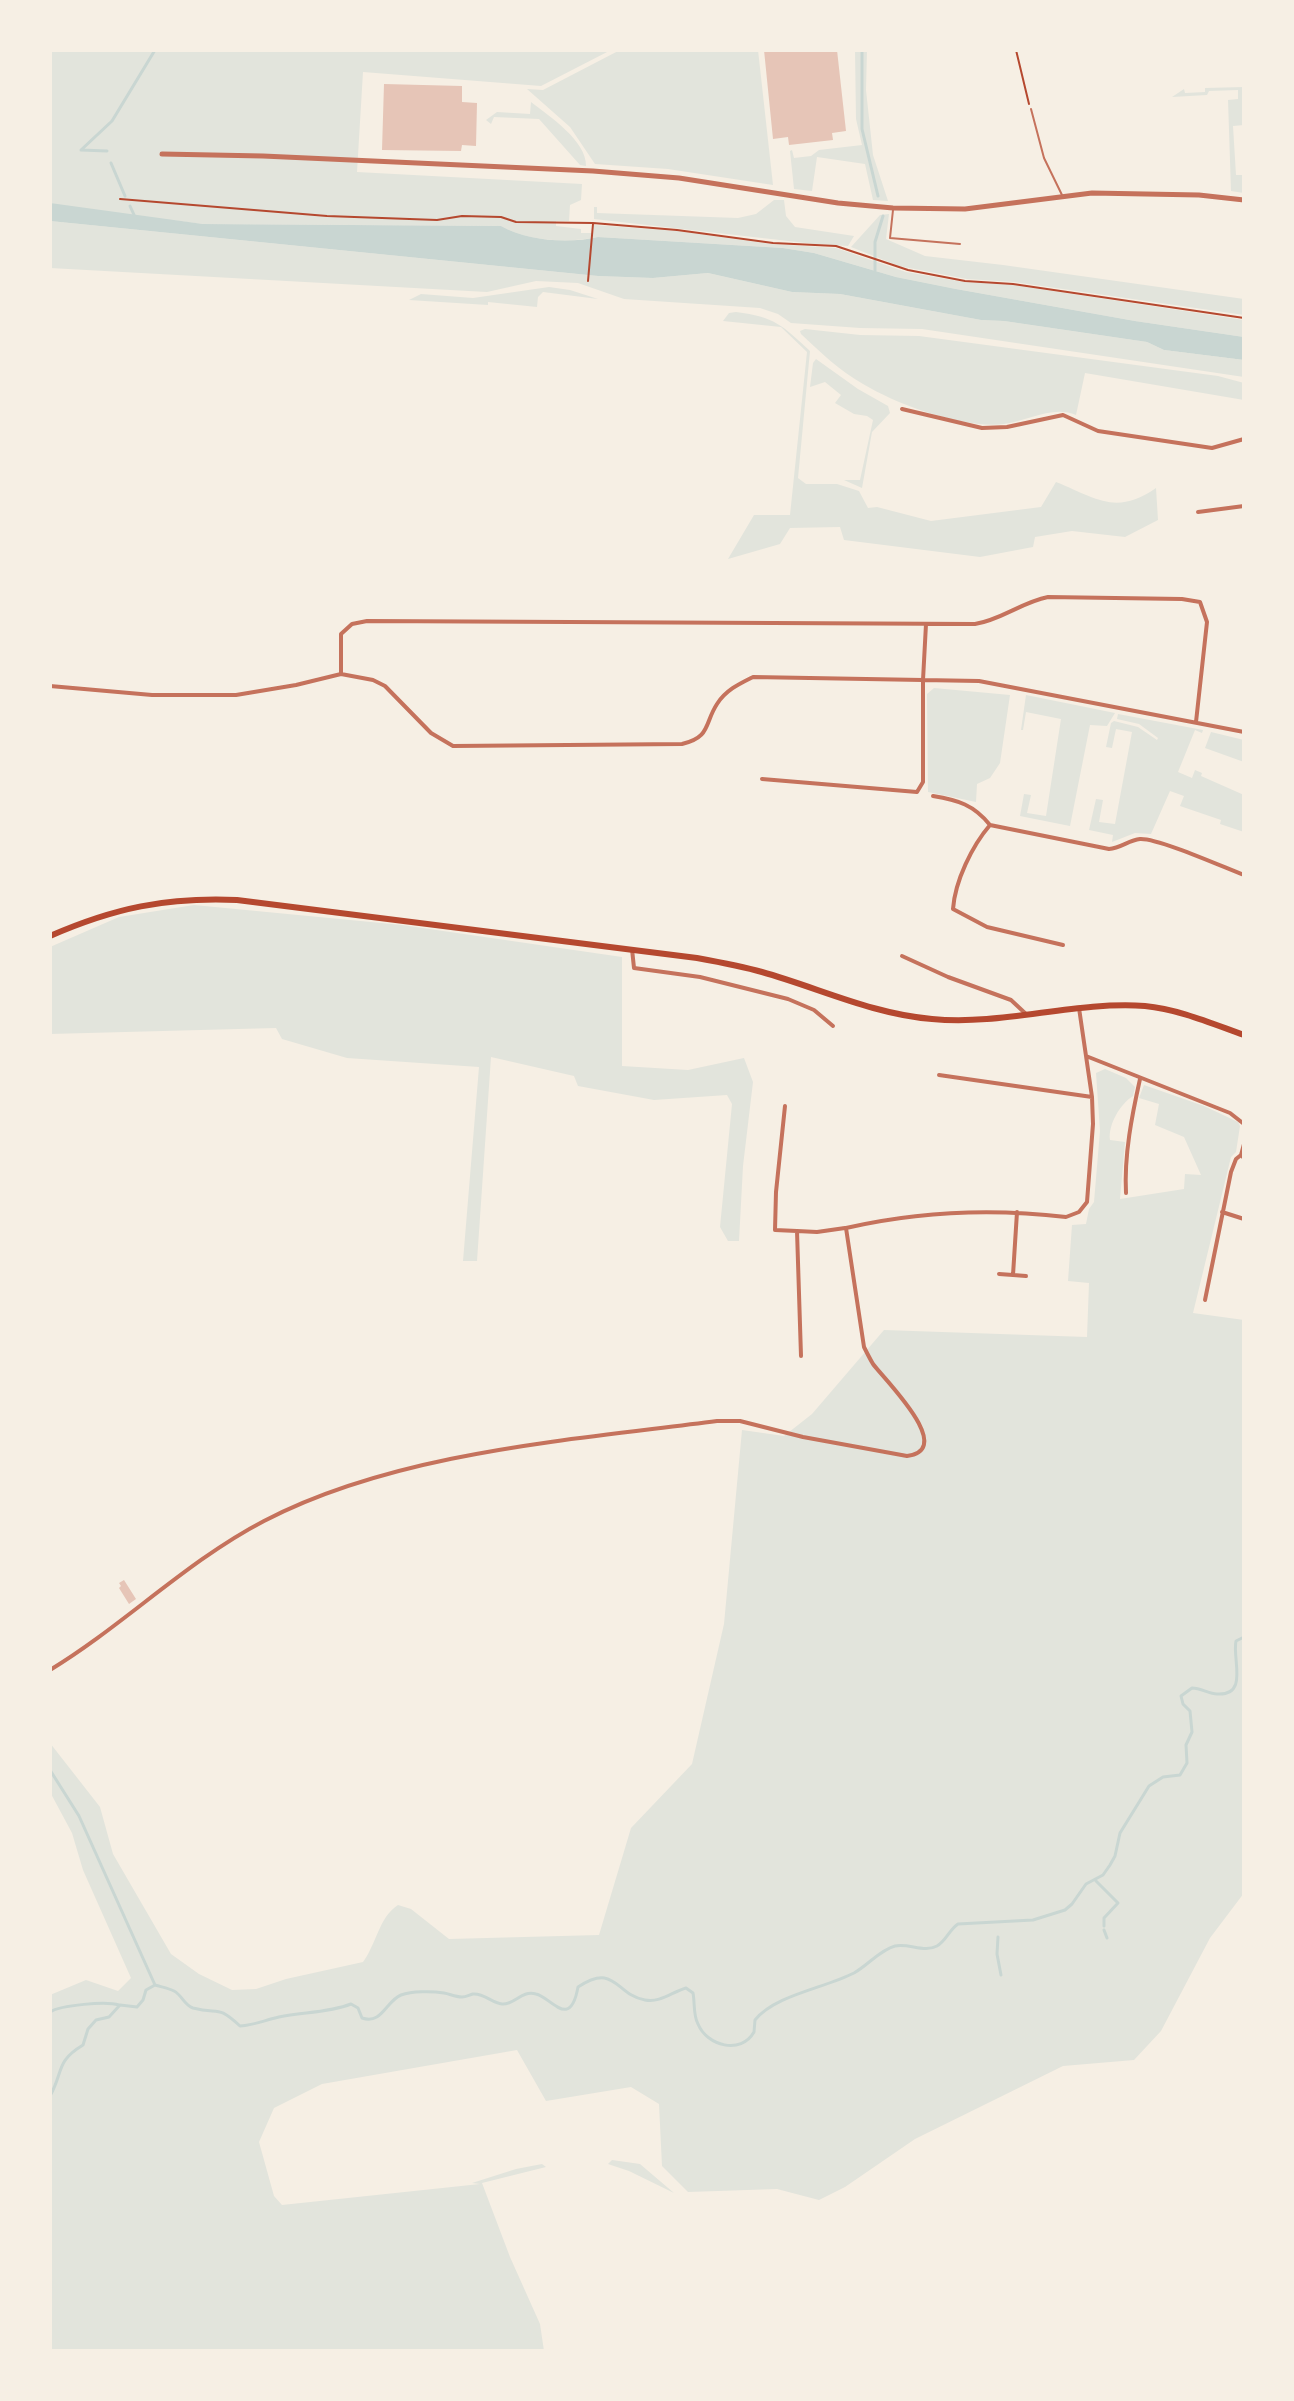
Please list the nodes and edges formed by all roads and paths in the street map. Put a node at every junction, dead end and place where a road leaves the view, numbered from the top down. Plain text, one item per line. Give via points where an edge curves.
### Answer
1 (1016, 50) edge
2 (1031, 109) joint
3 (162, 154) dead end
4 (1062, 196) junction
5 (120, 199) dead end
6 (1244, 200) edge
7 (893, 208) junction
8 (593, 223) junction
9 (960, 244) dead end
10 (588, 281) dead end
11 (1244, 318) edge
12 (902, 409) dead end
13 (1244, 439) edge
14 (1244, 506) edge
15 (1198, 512) dead end
16 (926, 624) junction
17 (341, 674) junction
18 (923, 680) junction
19 (50, 686) edge
20 (1196, 722) junction
21 (1244, 732) edge
22 (762, 779) dead end
23 (933, 796) dead end
24 (990, 825) junction
25 (1244, 875) edge
26 (50, 936) edge
27 (1063, 945) dead end
28 (632, 949) junction
29 (902, 956) dead end
30 (1079, 1008) junction
31 (1026, 1014) junction
32 (833, 1026) dead end
33 (1244, 1035) edge
34 (1086, 1056) junction
35 (939, 1075) dead end
36 (1140, 1079) junction
37 (1092, 1097) junction
38 (785, 1106) dead end
39 (1244, 1124) edge
40 (1244, 1144) edge
41 (1242, 1157) edge
42 (1126, 1193) dead end
43 (1017, 1212) junction
44 (1222, 1212) junction
45 (1244, 1219) edge
46 (846, 1228) junction
47 (797, 1231) junction
48 (999, 1274) dead end
49 (1013, 1275) junction
50 (1026, 1276) dead end
51 (1205, 1300) dead end
52 (801, 1356) dead end
53 (50, 1670) edge

1 - 2 path
2 - 4 lane via 1044,158
3 - 7 street via 604,172
4 - 6 street via 1170,194
4 - 7 street via 965,209
5 - 8 path via 327,216
7 - 9 lane via 890,238
8 - 10 path
8 - 11 path via 836,246 908,270 965,281
12 - 13 street via 982,428 1063,415 1098,431 1212,448
14 - 15 street
16 - 17 street via 367,621 352,624 341,634
16 - 18 street
16 - 20 street via 990,621 1048,597 1200,602 1207,622
17 - 18 street via 385,686 431,733 453,746 682,744 696,741 731,688 753,677
17 - 19 street via 236,695 152,695
18 - 20 street via 979,681
18 - 22 street via 923,782 917,792
20 - 21 street
23 - 24 street via 978,810
24 - 25 street via 1109,849 1151,840
24 - 27 street via 954,895 953,909 987,927
26 - 28 main road via 116,910 200,898
28 - 31 main road via 763,972 891,1013 948,1020
28 - 32 street via 634,968 700,977 788,999
29 - 31 street via 1011,1000
30 - 31 main road
30 - 33 main road via 1147,1006
30 - 34 street
34 - 36 street
34 - 37 street
35 - 37 street
36 - 39 street via 1234,1115
36 - 42 street
37 - 43 street via 1087,1202 1066,1217
38 - 47 street via 775,1230
40 - 41 street
41 - 44 street via 1231,1172
43 - 46 street via 903,1216
43 - 49 street
44 - 45 street
44 - 51 street
46 - 47 street
46 - 53 street via 864,1347 917,1419 925,1437 919,1453 907,1456 740,1421 717,1421 478,1454 388,1475 337,1489 261,1522
47 - 52 street
48 - 49 street
49 - 50 street

